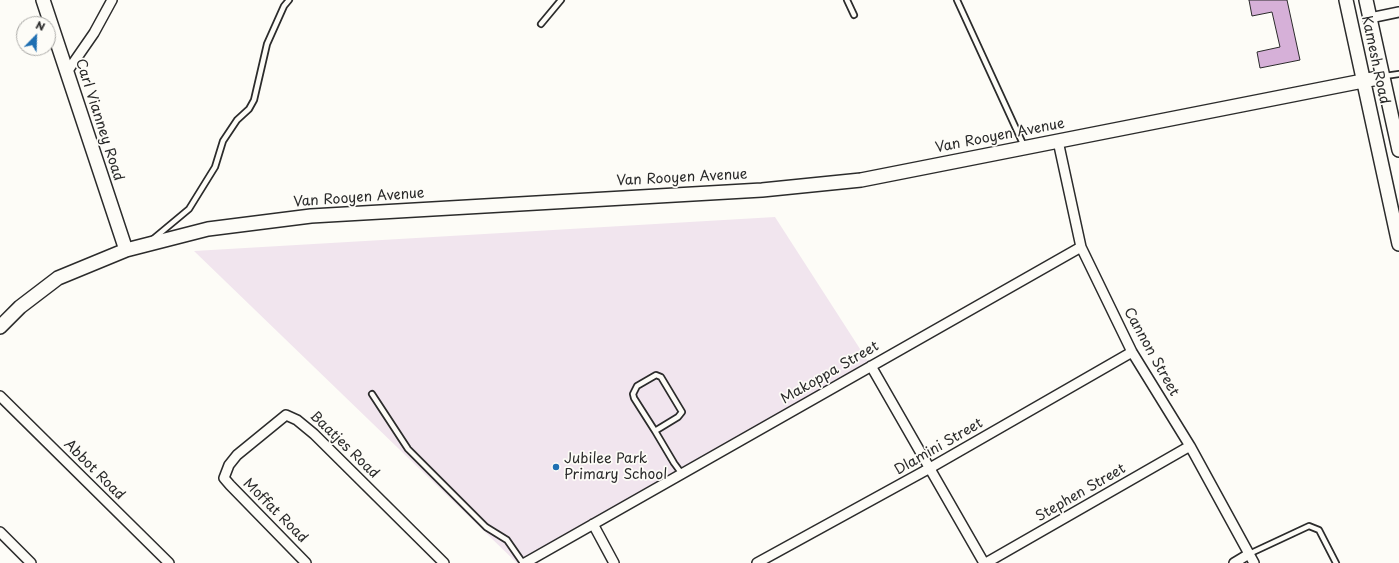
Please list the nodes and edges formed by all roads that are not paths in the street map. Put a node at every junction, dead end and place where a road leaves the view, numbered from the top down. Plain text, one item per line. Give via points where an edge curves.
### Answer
1 (43, 0) edge
2 (112, 0) edge
3 (289, 0) edge
4 (562, 0) edge
5 (847, 0) edge
6 (957, 0) edge
7 (1346, 0) edge
8 (1366, 0) edge
9 (1399, 12) edge
10 (854, 15) dead end
11 (1370, 18) junction
12 (542, 24) dead end
13 (67, 72) junction
14 (1399, 74) edge
15 (1383, 77) junction
16 (1363, 81) junction
17 (1058, 141) junction
18 (1024, 148) junction
19 (1399, 150) edge
20 (146, 244) junction
21 (1399, 244) edge
22 (1081, 247) junction
23 (126, 250) junction
24 (0, 327) edge
25 (1132, 352) junction
26 (870, 366) junction
27 (372, 394) dead end
28 (0, 396) edge
29 (654, 431) junction
30 (1190, 446) junction
31 (930, 468) junction
32 (682, 474) junction
33 (224, 478) joint
34 (593, 524) junction
35 (0, 532) edge
36 (1249, 554) junction
37 (31, 563) edge
38 (169, 563) edge
39 (306, 563) edge
40 (444, 563) edge
41 (524, 563) edge
42 (614, 563) edge
43 (758, 563) edge
44 (985, 563) edge
45 (1234, 563) edge
46 (1254, 563) edge
47 (1336, 563) edge

1 - 13 street, Carl Vianney Road
2 - 13 street via 94,33
3 - 20 lane via 267,44 254,100 223,141 208,180 189,209
4 - 12 lane
5 - 10 lane
6 - 18 lane
7 - 16 street, Kamesh Road
8 - 11 street, Kamesh Road
9 - 11 street
11 - 15 street, Kamesh Road
13 - 23 street, Carl Vianney Road
14 - 15 lane
15 - 16 street, Van Rooyen Avenue
15 - 19 street, Kamesh Road
16 - 17 street, Van Rooyen Avenue
16 - 21 street, Kamesh Road
17 - 18 street, Van Rooyen Avenue
17 - 22 street, Cannon Street
18 - 20 street, Van Rooyen Avenue via 861,180 822,185 311,216 208,229
20 - 23 street, Van Rooyen Avenue
22 - 25 street, Cannon Street
22 - 26 street, Makoppa Street
23 - 24 street, Van Rooyen Avenue via 58,278 20,307
25 - 30 street, Cannon Street
25 - 31 street, Dlamini Street
26 - 31 street
26 - 32 street, Makoppa Street
27 - 41 lane via 408,449 486,527 507,540
28 - 38 street, Abbot Road
29 - 29 lane via 633,394 637,386 656,375 661,377 682,412
29 - 32 lane
30 - 36 street, Cannon Street
30 - 44 street, Stephen Street
31 - 43 street, Dlamini Street
31 - 44 street
32 - 34 street, Makoppa Street
33 - 39 street, Moffat Road
33 - 40 street, Baatjes Road via 229,465 237,455 286,415 297,420
34 - 41 street, Makoppa Street
34 - 42 street
35 - 37 street
36 - 45 street
36 - 46 street, Cannon Street
36 - 47 lane via 1309,526 1319,530

